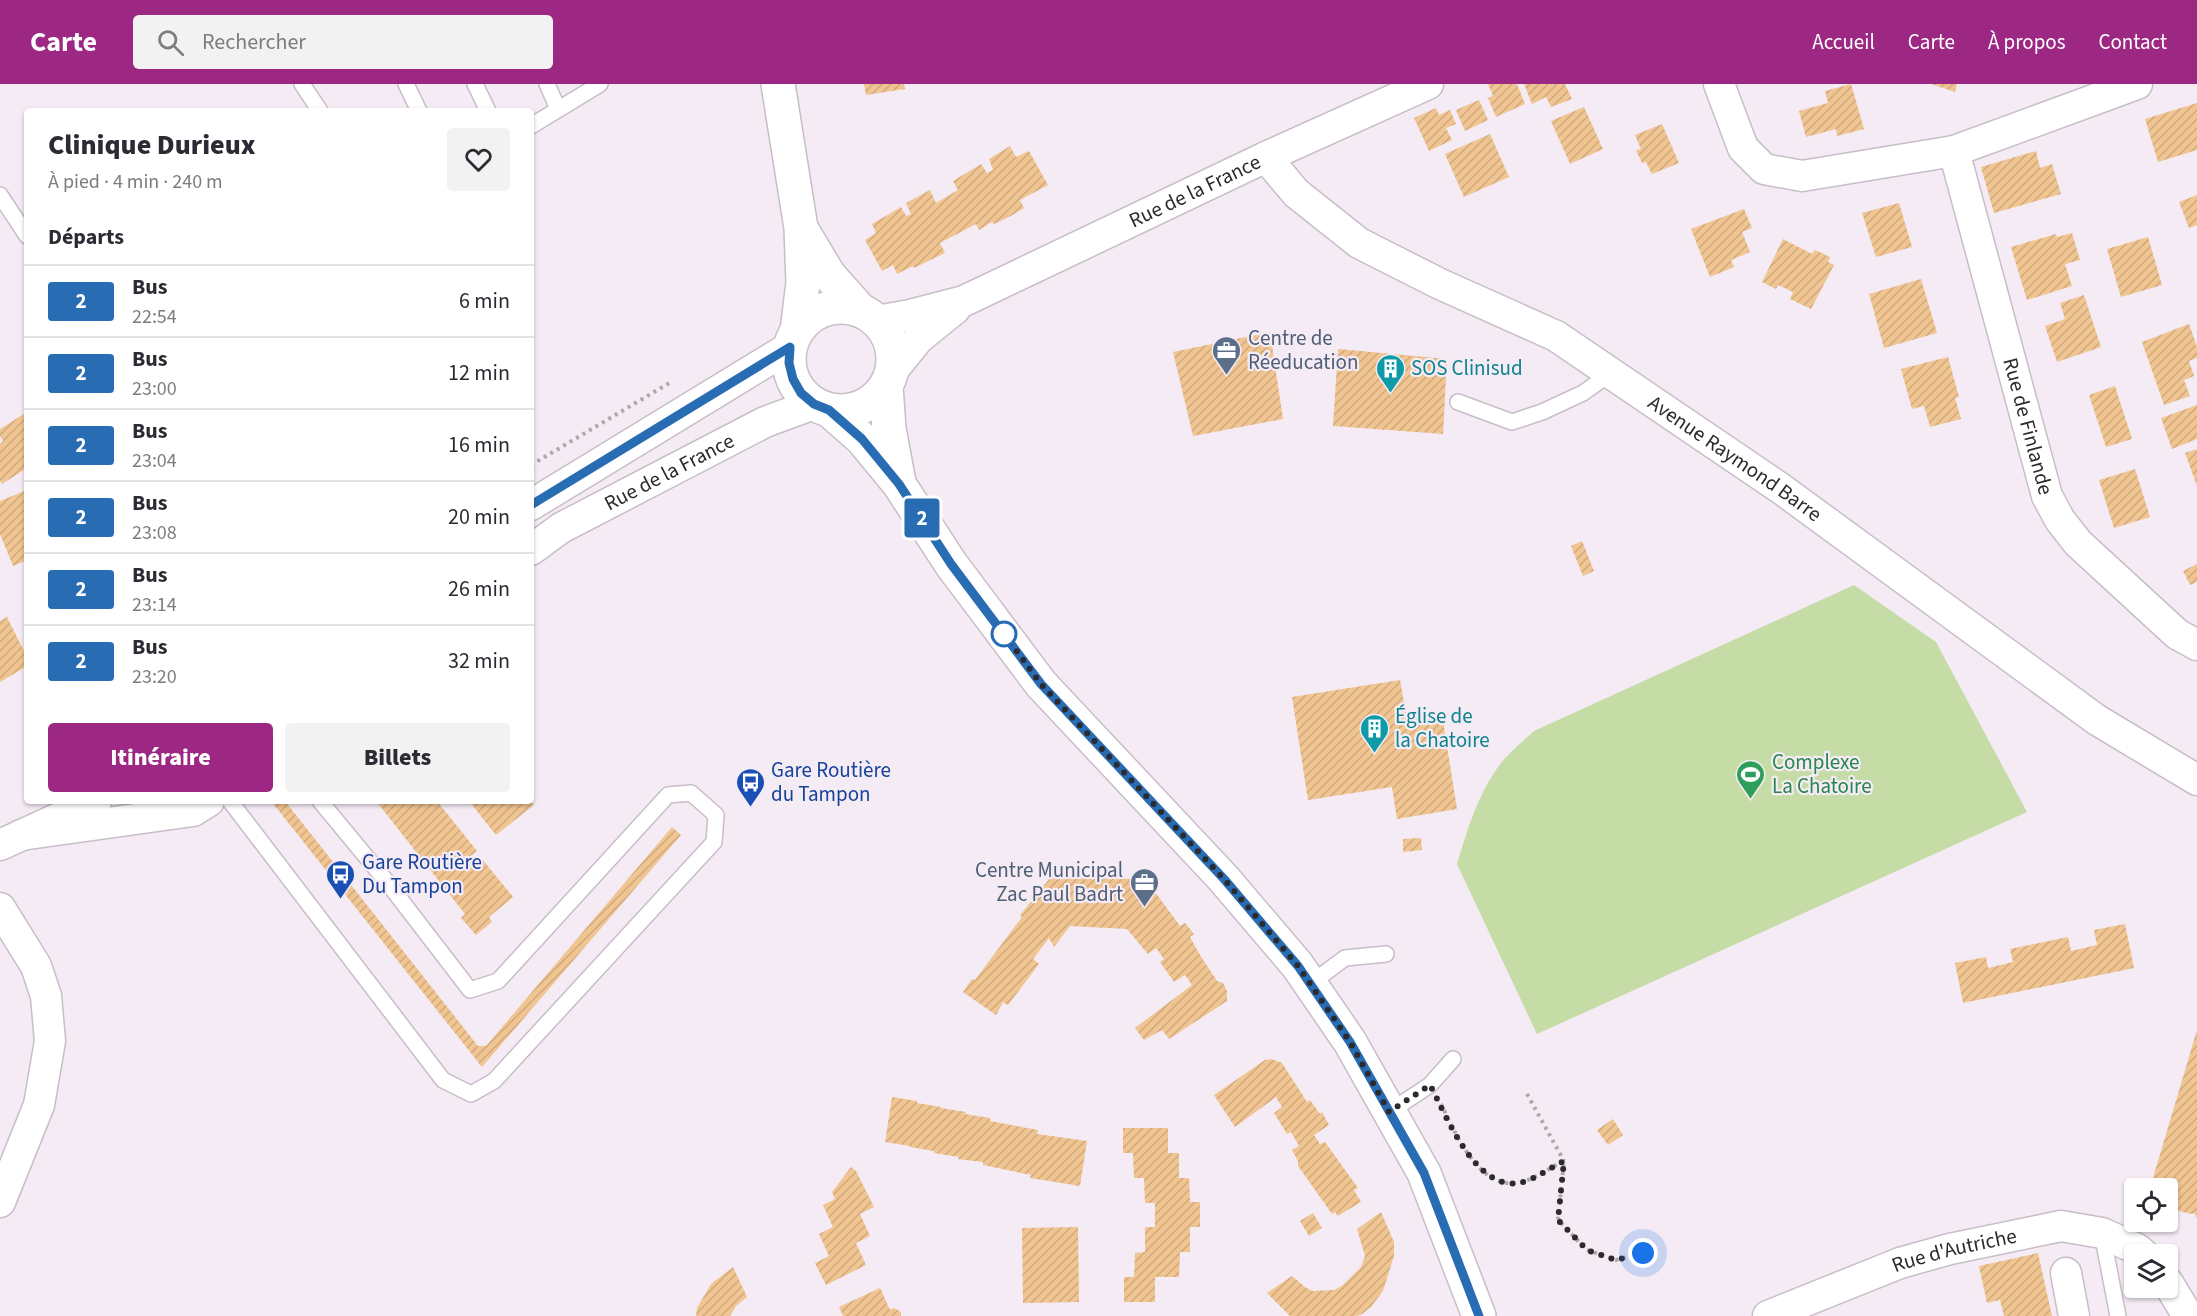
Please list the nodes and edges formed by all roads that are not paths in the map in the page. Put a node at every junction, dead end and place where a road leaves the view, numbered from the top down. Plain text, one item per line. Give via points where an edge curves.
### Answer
1 (406, 84) edge
2 (476, 84) edge
3 (547, 84) edge
4 (600, 84) edge
5 (778, 84) edge
6 (1719, 84) edge
7 (2137, 84) edge
8 (306, 85) edge
9 (1413, 87) edge
10 (318, 108) edge
11 (418, 108) edge
12 (487, 108) edge
13 (558, 109) junction
14 (534, 124) edge
15 (1954, 151) junction
16 (1266, 157) junction
17 (0, 195) edge
18 (801, 228) junction
19 (24, 232) edge
20 (964, 301) junction
21 (869, 316) junction
22 (794, 339) junction
23 (1611, 373) junction
24 (889, 378) junction
25 (1458, 402) dead end
26 (821, 407) junction
27 (899, 484) junction
28 (534, 503) edge
29 (534, 548) edge
30 (2197, 645) edge
31 (2197, 780) edge
32 (89, 804) edge
33 (204, 804) edge
34 (232, 804) edge
35 (322, 804) edge
36 (11, 840) edge
37 (0, 908) edge
38 (1386, 954) dead end
39 (1310, 984) junction
40 (1453, 1059) dead end
41 (1389, 1112) junction
42 (0, 1202) edge
43 (2102, 1233) junction
44 (2126, 1244) edge
45 (2066, 1273) dead end
46 (2177, 1298) edge
47 (1479, 1316) edge
48 (1768, 1316) edge
49 (2074, 1316) edge
50 (2118, 1316) edge
51 (2188, 1316) edge

1 - 11 lane
2 - 12 lane
3 - 13 lane
4 - 13 lane
5 - 18 street
6 - 15 street via 1743,148 1764,169 1802,176
7 - 15 street
8 - 10 lane
9 - 16 street, Rue de la France
13 - 14 lane
15 - 30 street, Rue de Finlande via 2047,496 2078,543 2177,634
16 - 20 street, Rue de la France
16 - 23 street, Avenue Raymond Barre via 1296,193 1359,243 1556,336
17 - 19 lane
18 - 21 street via 829,275
18 - 22 street via 803,283
20 - 21 street, Rue de la France via 910,315
20 - 24 street, Rue de la France via 919,338
21 - 22 street via 847,307 819,312 807,320
21 - 24 street via 885,331 891,344
22 - 26 street via 789,363 793,379 801,393
22 - 28 street, Rue de la France
23 - 25 lane via 1583,393 1512,422
23 - 31 street, Avenue Raymond Barre via 1780,488 2097,720
24 - 26 street via 875,398 861,407 845,411
24 - 27 street via 889,429
26 - 27 street via 862,439
26 - 29 street, Rue de la France via 765,422 561,528
27 - 39 street via 951,564 1041,684 1224,879
32 - 36 street
33 - 36 street via 193,811
34 - 35 lane via 443,1080 471,1094 494,1082 714,842 716,815 691,793 668,795 498,981 470,990
37 - 42 street via 36,966 46,996 50,1041 39,1105
38 - 39 lane via 1345,958
39 - 41 street via 1350,1042
40 - 41 lane via 1430,1085
41 - 47 street via 1424,1173
43 - 44 street, Rue d'Autriche
43 - 48 street, Rue d'Autriche via 2061,1226 1950,1250 1900,1263
43 - 50 lane
45 - 49 street
46 - 51 street

